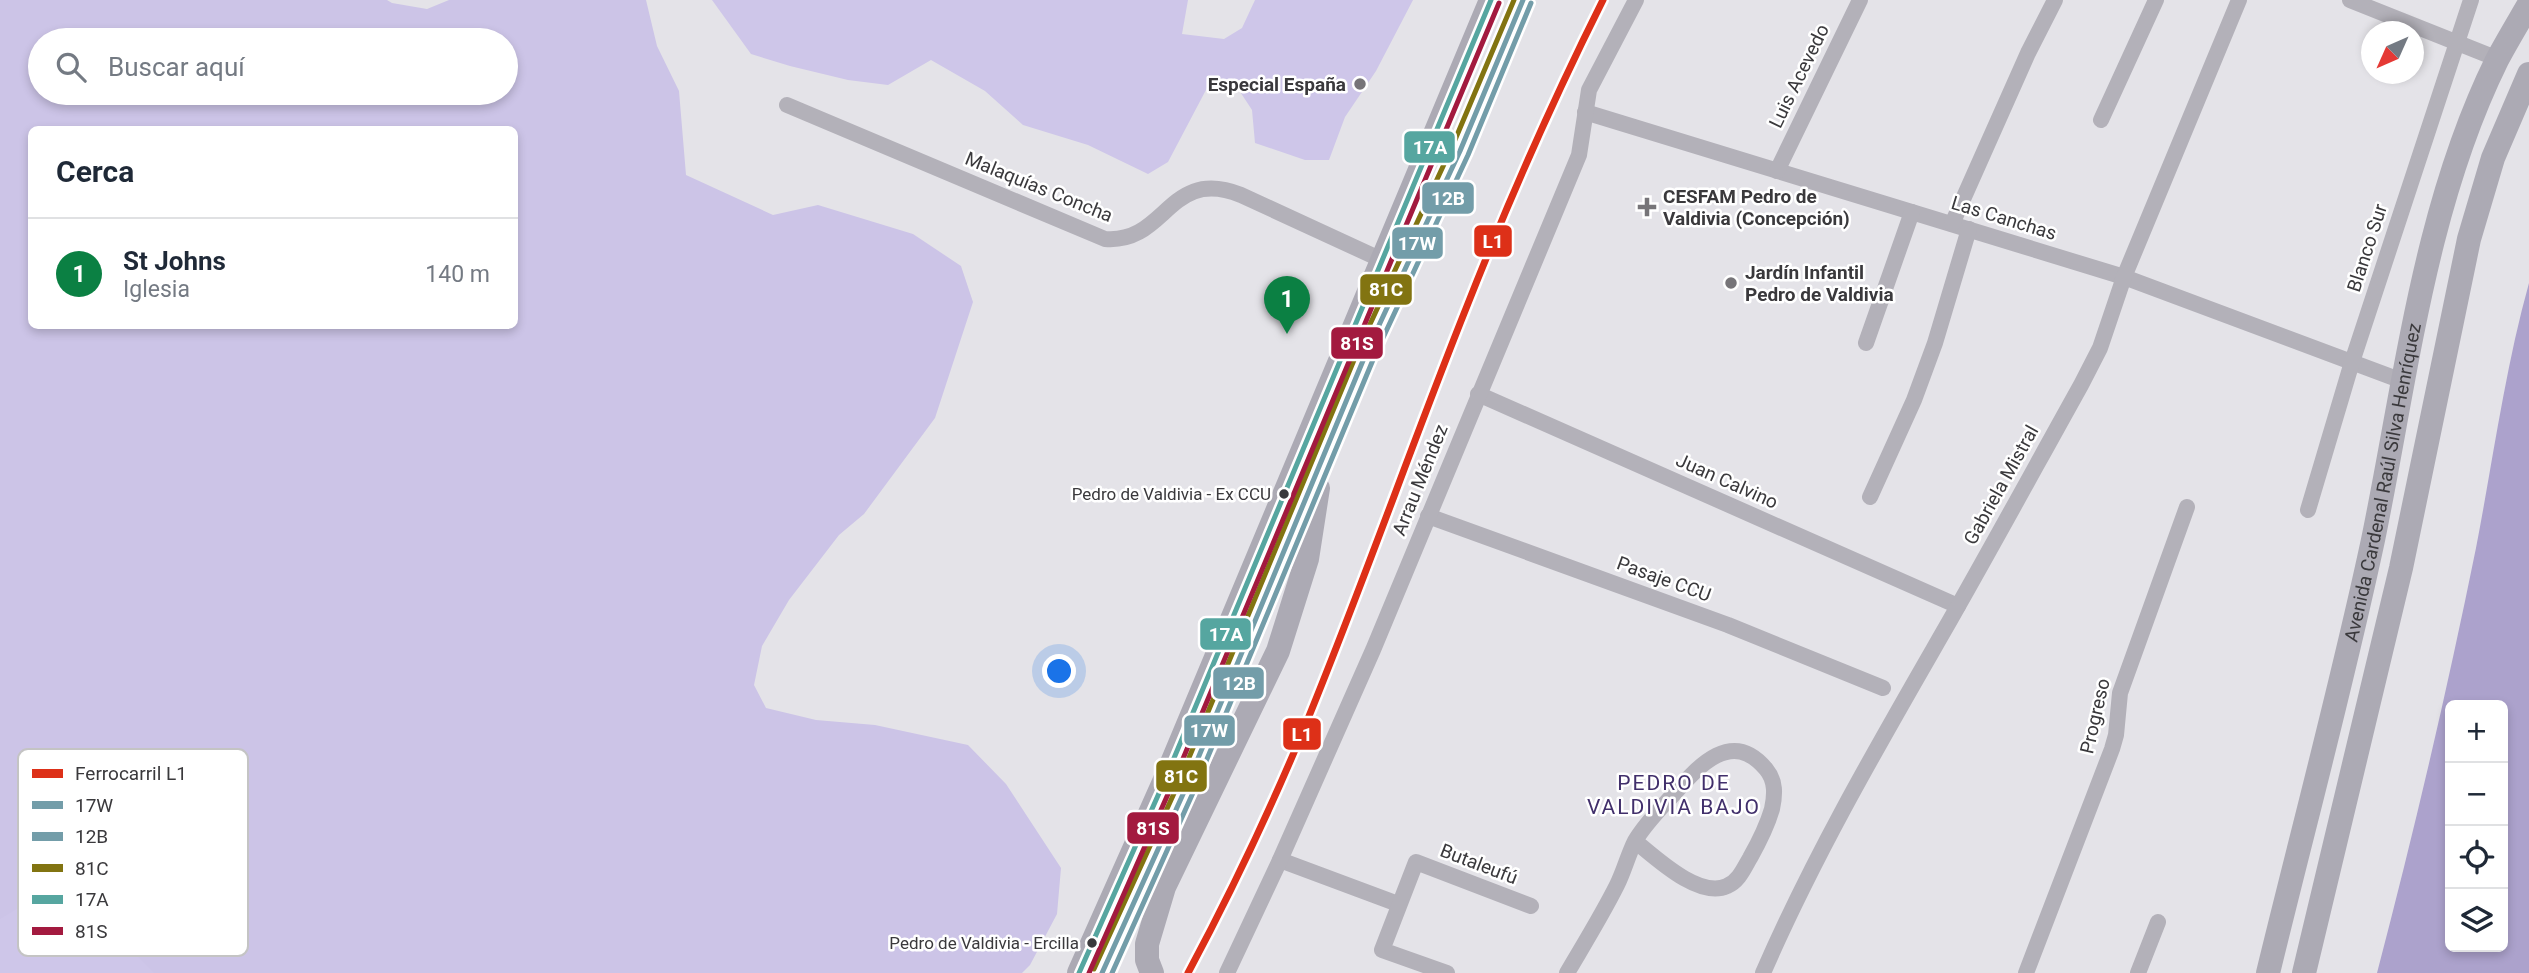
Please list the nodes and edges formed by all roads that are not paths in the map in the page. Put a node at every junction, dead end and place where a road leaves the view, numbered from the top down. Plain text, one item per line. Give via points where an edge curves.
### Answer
1 (1491, 0) edge
2 (1522, 0) edge
3 (1636, 0) edge
4 (1860, 0) edge
5 (2055, 0) edge
6 (2156, 0) edge
7 (2239, 0) edge
8 (2350, 0) edge
9 (2471, 0) edge
10 (2529, 4) edge
11 (2456, 43) junction
12 (2498, 59) junction
13 (2529, 74) edge
14 (787, 105) dead end
15 (1585, 112) junction
16 (2101, 120) dead end
17 (1777, 171) junction
18 (1912, 212) junction
19 (1952, 224) junction
20 (1969, 229) junction
21 (1382, 260) junction
22 (2124, 277) junction
23 (1866, 343) dead end
24 (2352, 362) junction
25 (2405, 382) junction
26 (1478, 394) junction
27 (1320, 464) junction
28 (1870, 497) dead end
29 (2187, 507) dead end
30 (2308, 510) dead end
31 (1428, 516) junction
32 (1263, 572) junction
33 (1958, 606) junction
34 (1291, 615) junction
35 (1263, 686) junction
36 (1883, 688) dead end
37 (1184, 792) junction
38 (1635, 841) junction
39 (1280, 860) junction
40 (1398, 904) junction
41 (1531, 906) dead end
42 (2158, 922) dead end
43 (1079, 973) edge
44 (1102, 973) edge
45 (1152, 973) edge
46 (1227, 973) edge
47 (1447, 973) edge
48 (1567, 973) edge
49 (1763, 973) edge
50 (2026, 973) edge
51 (2138, 973) edge
52 (2268, 973) edge
53 (2304, 973) edge

1 - 21 main road
2 - 27 main road
3 - 15 street, Arrau Méndez via 1592,82
4 - 17 street, Luis Acevedo
5 - 19 street
6 - 16 street
7 - 22 street, Gabriela Mistral
8 - 11 street
9 - 11 street, Blanco Sur
10 - 12 main road, Avenida Cardenal Raúl Silva Henríquez
11 - 12 street
11 - 24 street, Blanco Sur
12 - 25 main road, Avenida Cardenal Raúl Silva Henríquez via 2446,193
13 - 53 main road, Avenida Cardenal Raúl Silva Henríquez via 2493,159 2469,239 2372,699
14 - 21 street, Malaquías Concha via 1105,239 1138,234 1180,198 1217,188
15 - 17 street, Las Canchas
15 - 26 street, Arrau Méndez via 1579,155
17 - 18 street, Las Canchas
18 - 19 street, Las Canchas
18 - 23 street
19 - 20 street, Las Canchas
20 - 22 street, Las Canchas
20 - 28 street via 1914,400
21 - 32 main road
22 - 24 street, Las Canchas
22 - 33 street, Gabriela Mistral via 2100,348
24 - 25 street, Las Canchas
24 - 30 street, Blanco Sur
25 - 52 main road, Avenida Cardenal Raúl Silva Henríquez via 2368,563
26 - 31 street, Arrau Méndez
26 - 33 street, Juan Calvino
27 - 32 main road
27 - 34 main road via 1313,531
29 - 50 street, Progreso via 2120,693 2112,749
31 - 36 street, Pasaje CCU via 1728,625
31 - 39 street, Arrau Méndez
32 - 34 main road
32 - 37 main road
32 - 43 main road
33 - 49 street, Gabriela Mistral via 1839,815
34 - 35 main road
35 - 37 main road
35 - 45 main road via 1164,887 1146,952
37 - 44 main road
38 - 38 street via 1697,769 1715,755 1749,755 1771,775 1774,789 1768,822 1742,873 1728,886 1697,885
38 - 48 street via 1617,886
39 - 40 street
39 - 46 street, Arrau Méndez
40 - 41 street, Butaleufú via 1416,862
40 - 47 street via 1382,950
42 - 51 street

